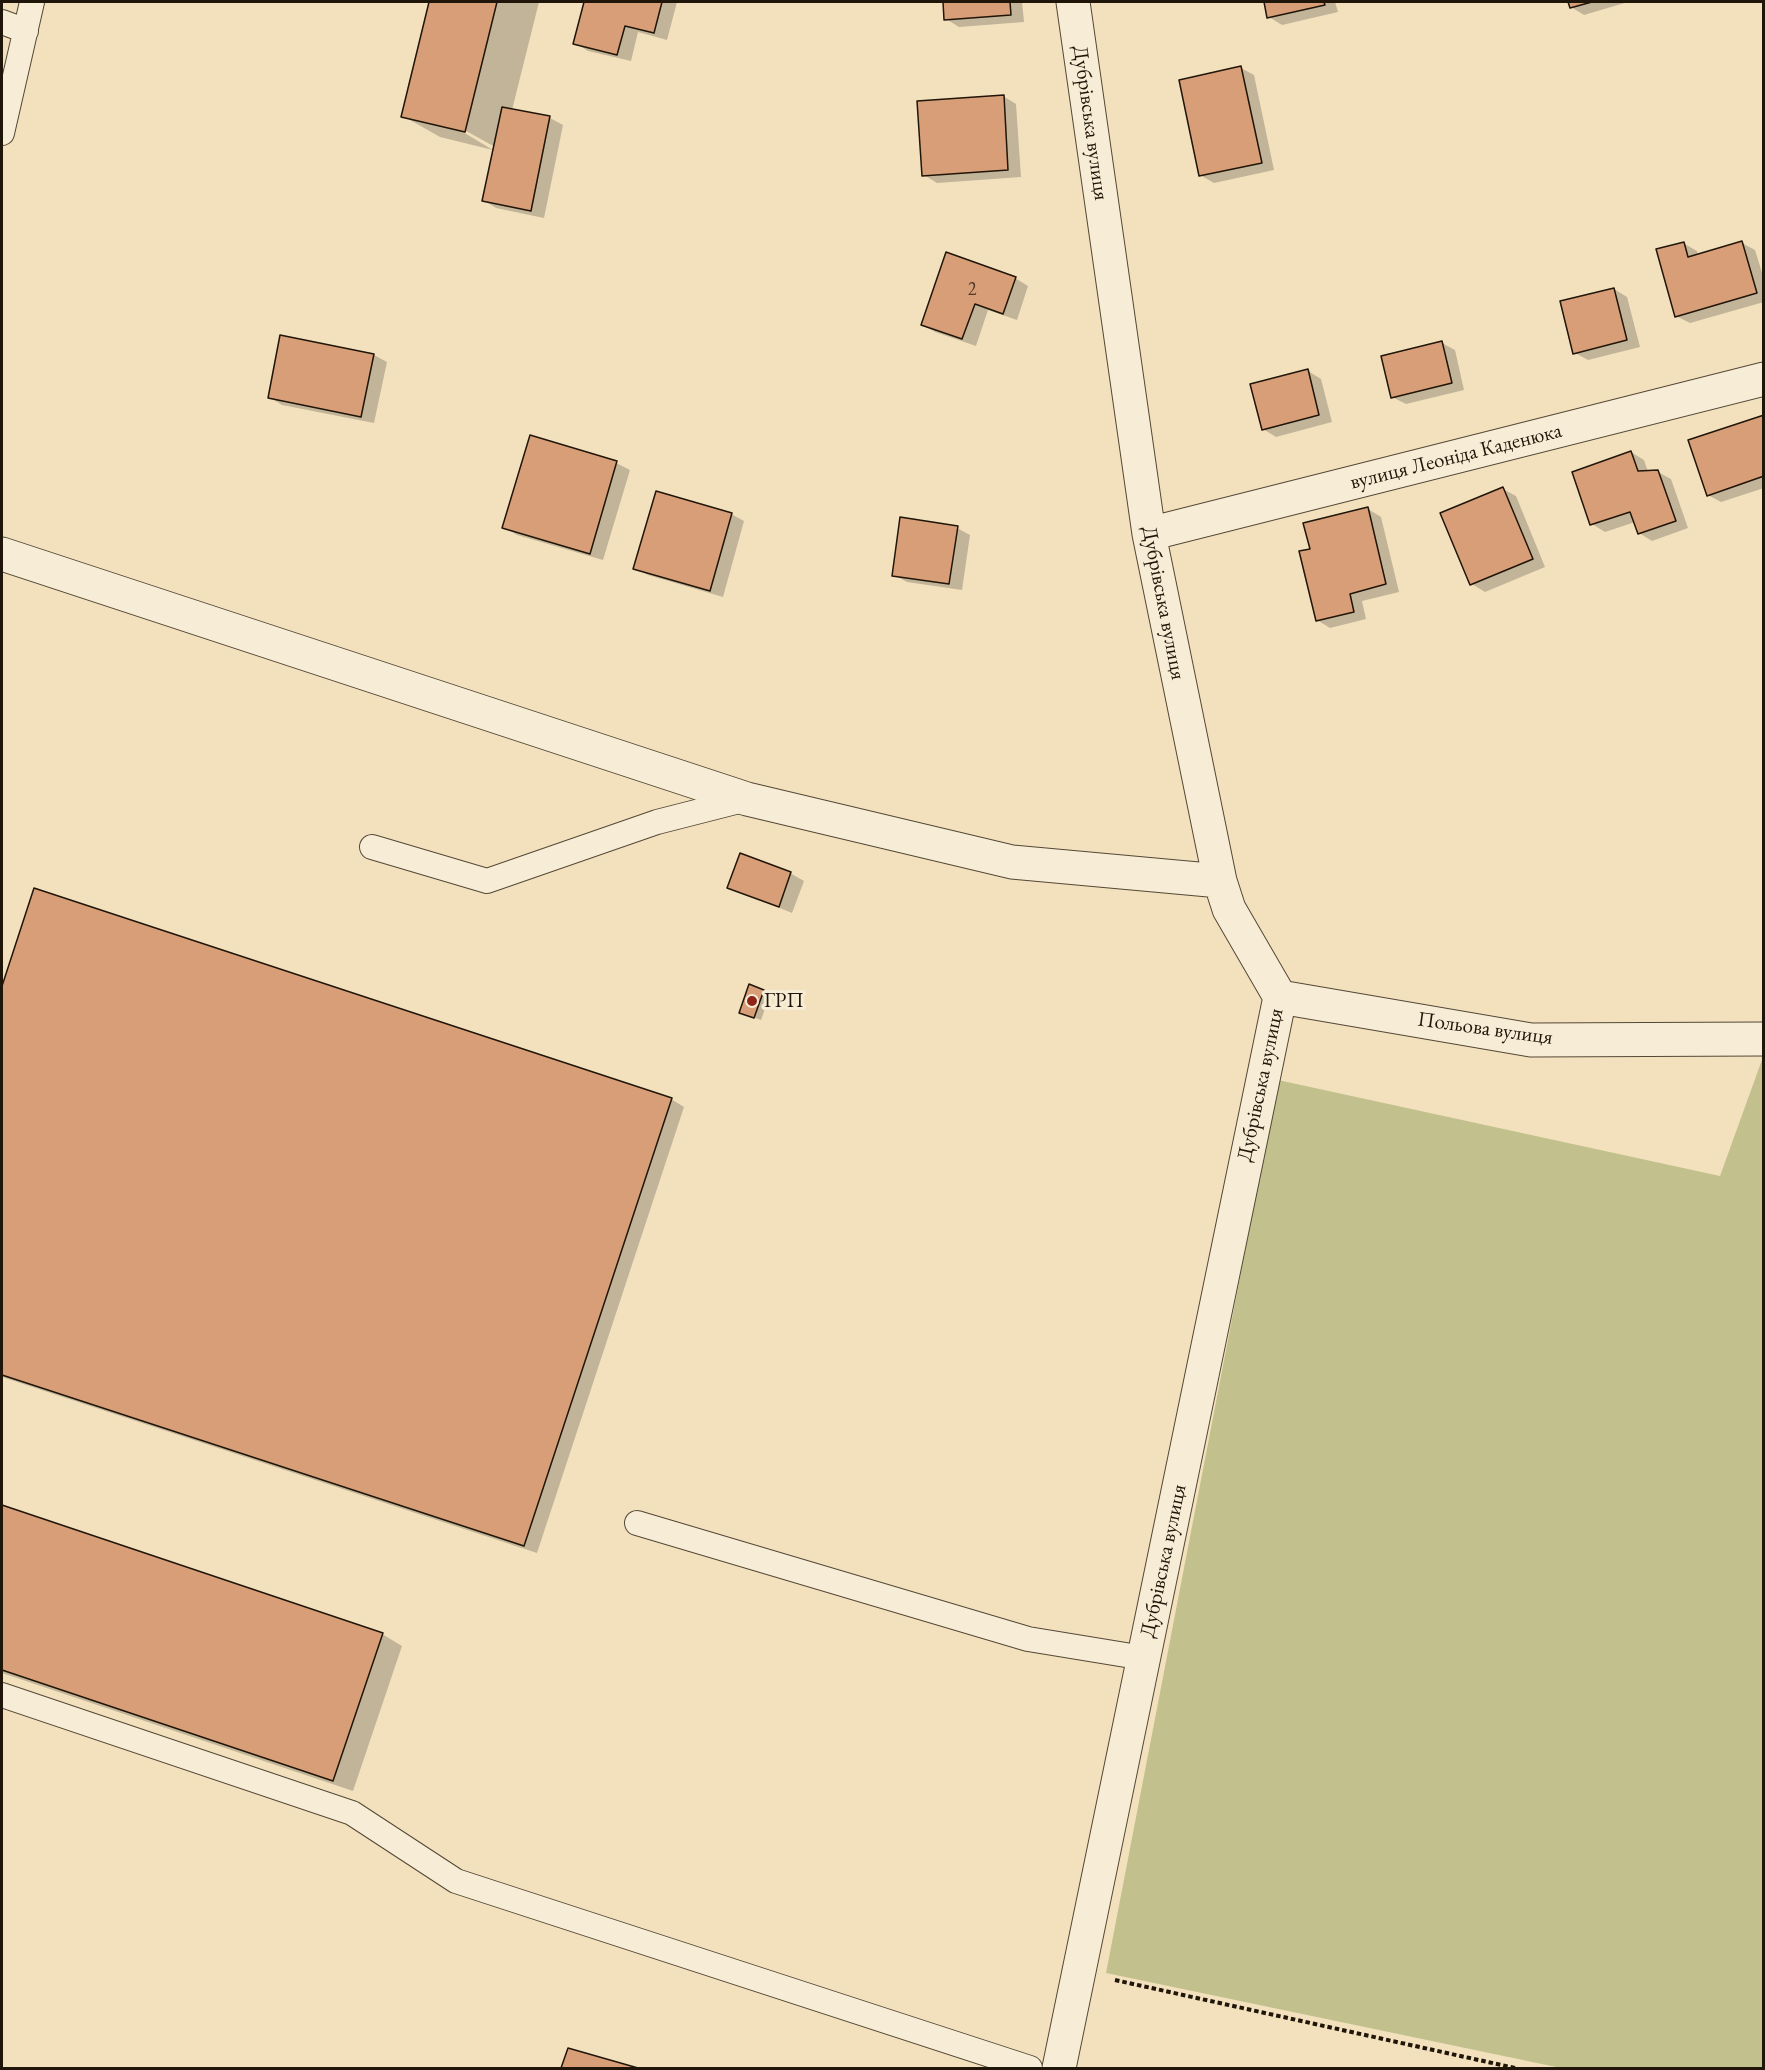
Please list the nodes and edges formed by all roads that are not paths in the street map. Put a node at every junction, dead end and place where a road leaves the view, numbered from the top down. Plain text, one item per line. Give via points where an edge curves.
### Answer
1 (32, 2) edge
2 (1073, 2) edge
3 (2, 22) edge
4 (26, 31) junction
5 (2, 134) edge
6 (1764, 379) edge
7 (1149, 534) junction
8 (2, 554) edge
9 (747, 799) junction
10 (372, 847) dead end
11 (1220, 881) junction
12 (1280, 997) junction
13 (1764, 1039) edge
14 (638, 1523) dead end
15 (1144, 1658) junction
16 (2, 1695) edge
17 (1030, 2068) edge
18 (1059, 2068) edge

1 - 4 lane
2 - 7 street, Дубрівська вулиця
3 - 4 lane
4 - 5 lane
6 - 7 street, вулиця Леоніда Каденюка
7 - 11 street, Дубрівська вулиця
8 - 9 street
9 - 10 lane via 657,822 487,881
9 - 11 street via 1012,862
11 - 12 street, Дубрівська вулиця via 1229,909
12 - 13 street, Польова вулиця via 1531,1040
12 - 15 street, Дубрівська вулиця
14 - 15 lane via 1028,1639
15 - 18 street, Дубрівська вулиця
16 - 17 lane via 352,1814 456,1881

